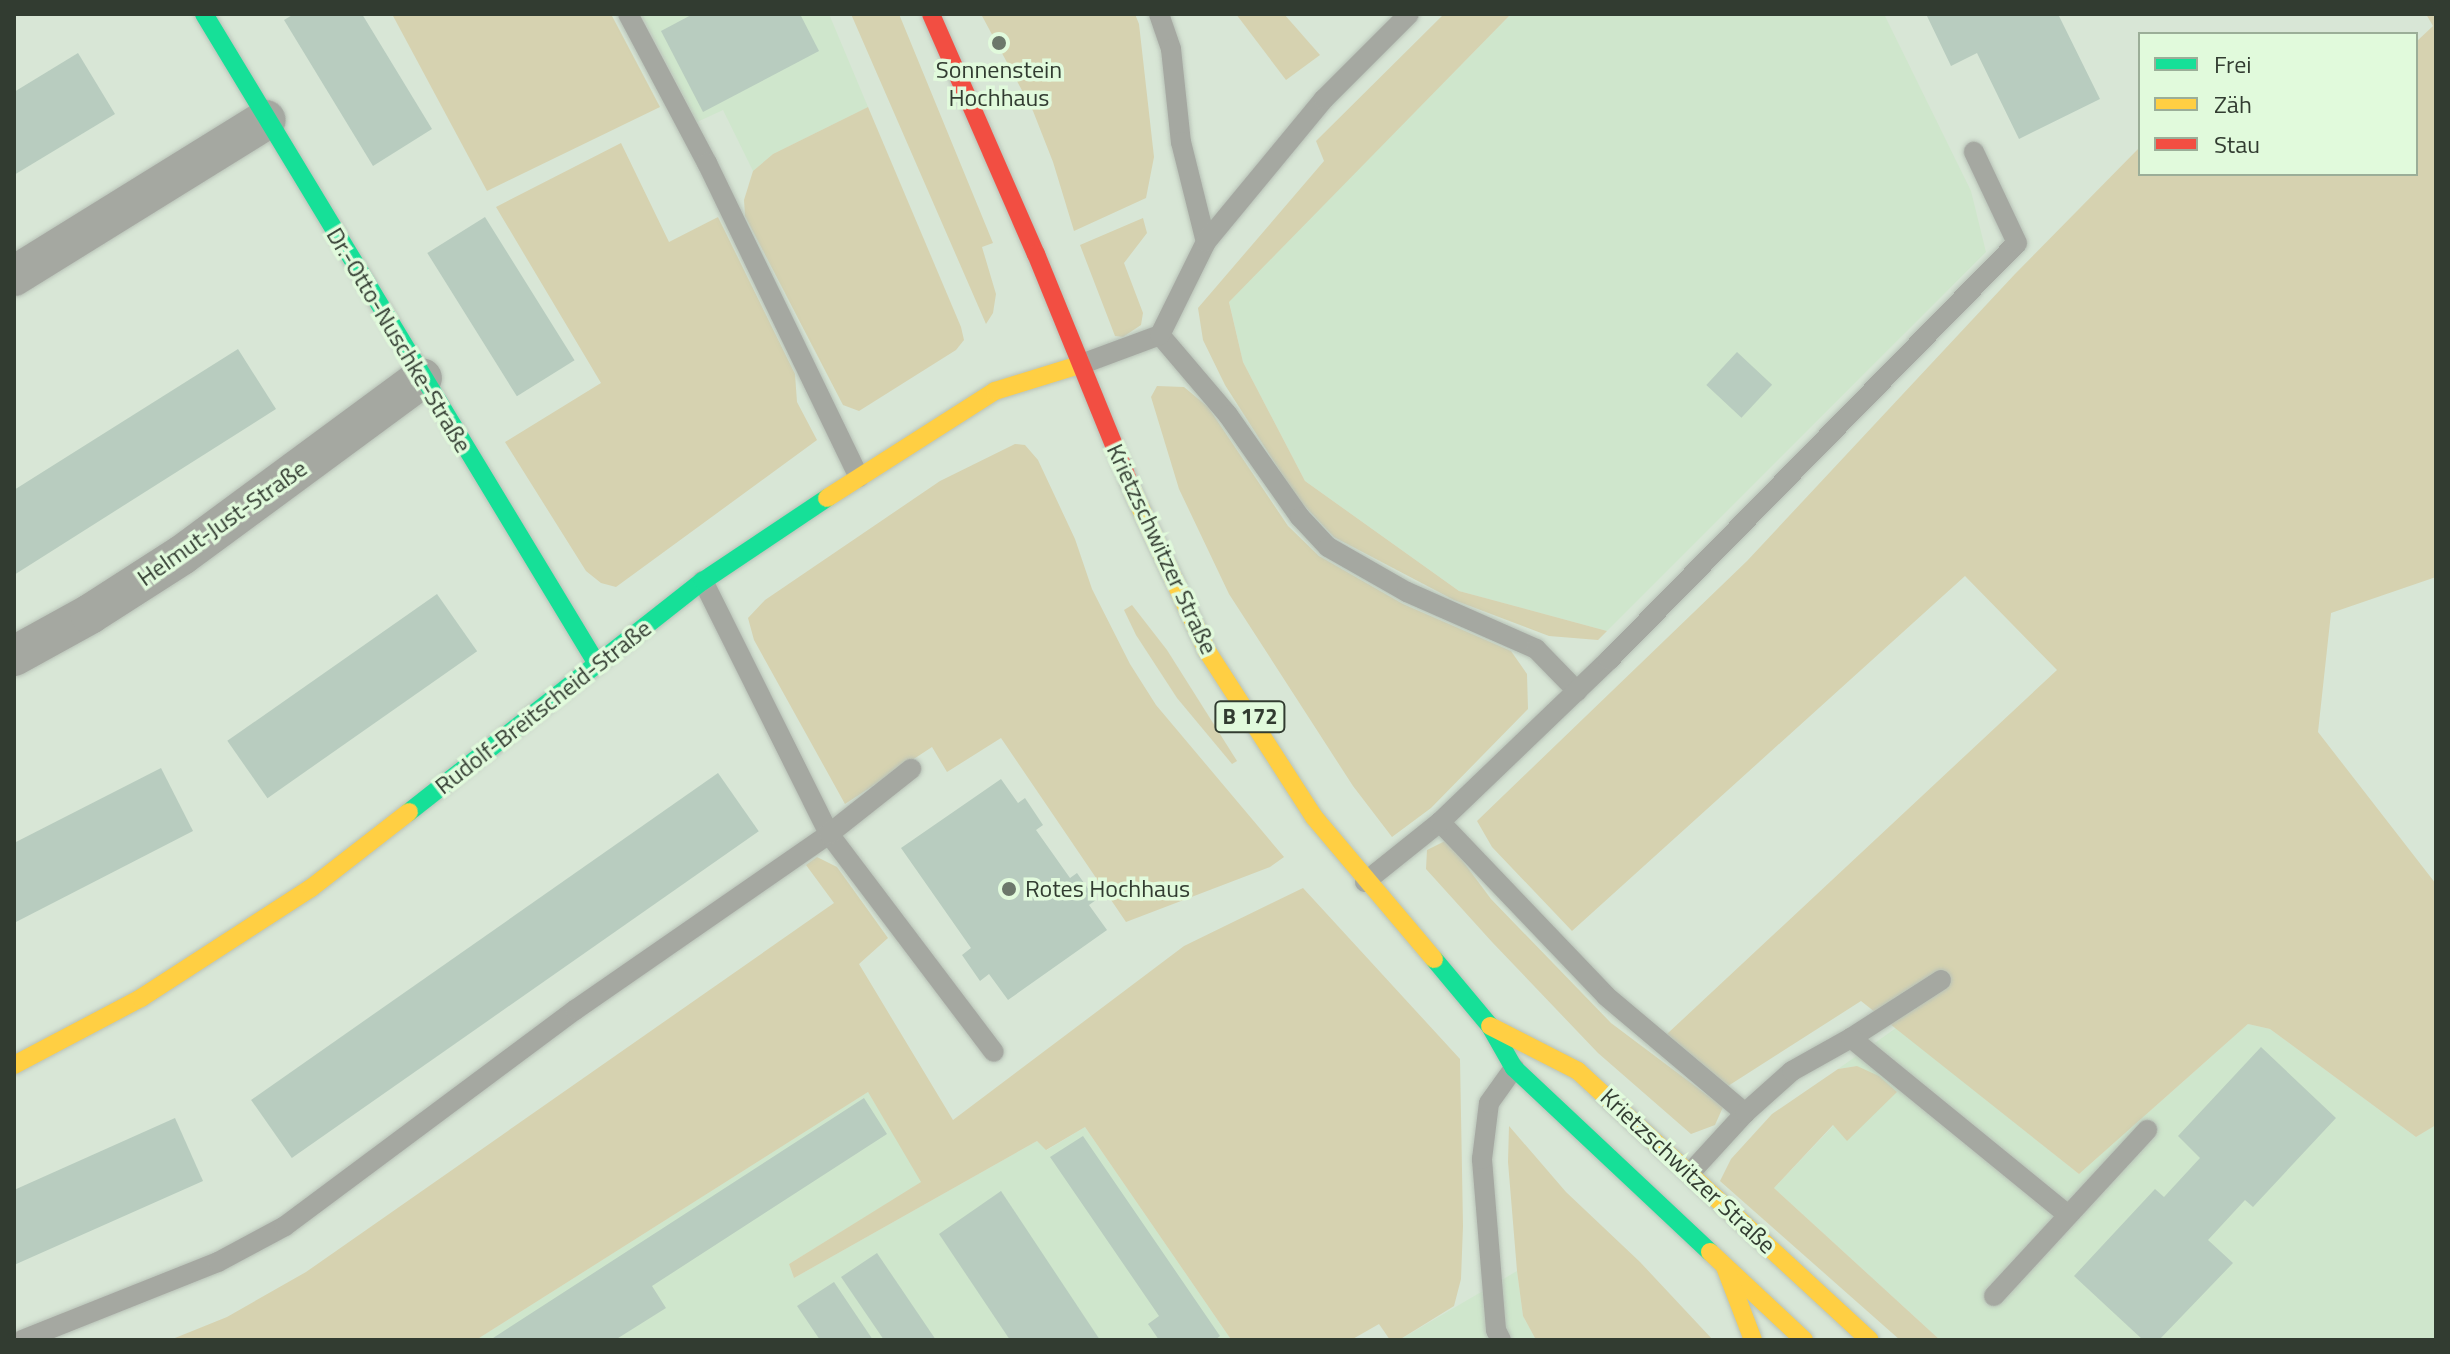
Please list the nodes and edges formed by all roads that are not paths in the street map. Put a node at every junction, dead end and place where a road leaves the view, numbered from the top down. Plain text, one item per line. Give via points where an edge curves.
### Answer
1 (204, 14) edge
2 (628, 14) edge
3 (931, 14) edge
4 (1159, 14) edge
5 (1409, 14) edge
6 (266, 120) junction
7 (1974, 152) dead end
8 (1206, 242) junction
9 (14, 276) edge
10 (1160, 335) junction
11 (1079, 365) junction
12 (422, 378) junction
13 (859, 477) junction
14 (703, 581) junction
15 (14, 656) edge
16 (597, 664) junction
17 (1577, 691) junction
18 (911, 769) dead end
19 (1440, 822) junction
20 (829, 834) junction
21 (1365, 882) junction
22 (1941, 980) dead end
23 (1490, 1026) junction
24 (1851, 1038) junction
25 (994, 1052) dead end
26 (14, 1065) edge
27 (1514, 1068) junction
28 (1745, 1113) junction
29 (2147, 1130) dead end
30 (1691, 1172) junction
31 (2068, 1215) junction
32 (1725, 1267) junction
33 (1994, 1296) dead end
34 (22, 1340) edge
35 (1501, 1340) edge
36 (1753, 1340) edge
37 (1804, 1340) edge
38 (1870, 1340) edge

1 - 6 main road, Dr.-Otto-Nuschke-Straße
2 - 13 lane via 696,140
3 - 11 main road, Krietzschwitzer Straße / B 172
4 - 8 lane via 1171,49 1181,142
5 - 8 lane via 1324,99
6 - 9 street
6 - 12 main road, Dr.-Otto-Nuschke-Straße
7 - 17 lane via 2017,243
8 - 10 lane
10 - 11 lane
10 - 17 lane via 1328,547 1407,592 1536,649
11 - 13 main road, Rudolf-Breitscheid-Straße via 995,391
11 - 21 main road, Krietzschwitzer Straße / B 172 via 1154,543 1207,651 1314,817
12 - 15 street, Helmut-Just-Straße via 182,555
12 - 16 main road, Dr.-Otto-Nuschke-Straße
13 - 14 main road, Rudolf-Breitscheid-Straße
14 - 16 main road, Rudolf-Breitscheid-Straße
14 - 20 lane
16 - 26 main road, Rudolf-Breitscheid-Straße via 311,888 141,998
17 - 19 lane
18 - 20 lane
19 - 21 lane
19 - 28 lane via 1606,996
20 - 25 lane
20 - 34 lane via 575,1010 285,1226 218,1262
21 - 23 main road, Krietzschwitzer Straße / B 172
22 - 24 lane
23 - 27 main road, Krietzschwitzer Straße / B 172
23 - 30 main road, Krietzschwitzer Straße / B 172 via 1578,1071
24 - 28 lane via 1792,1071
24 - 31 lane
27 - 32 main road, Krietzschwitzer Straße / B 172
27 - 35 lane via 1489,1103 1482,1159
28 - 30 lane
29 - 31 lane
30 - 38 main road, Krietzschwitzer Straße / B 172
31 - 33 lane
32 - 36 main road
32 - 37 main road, Krietzschwitzer Straße / B 172

